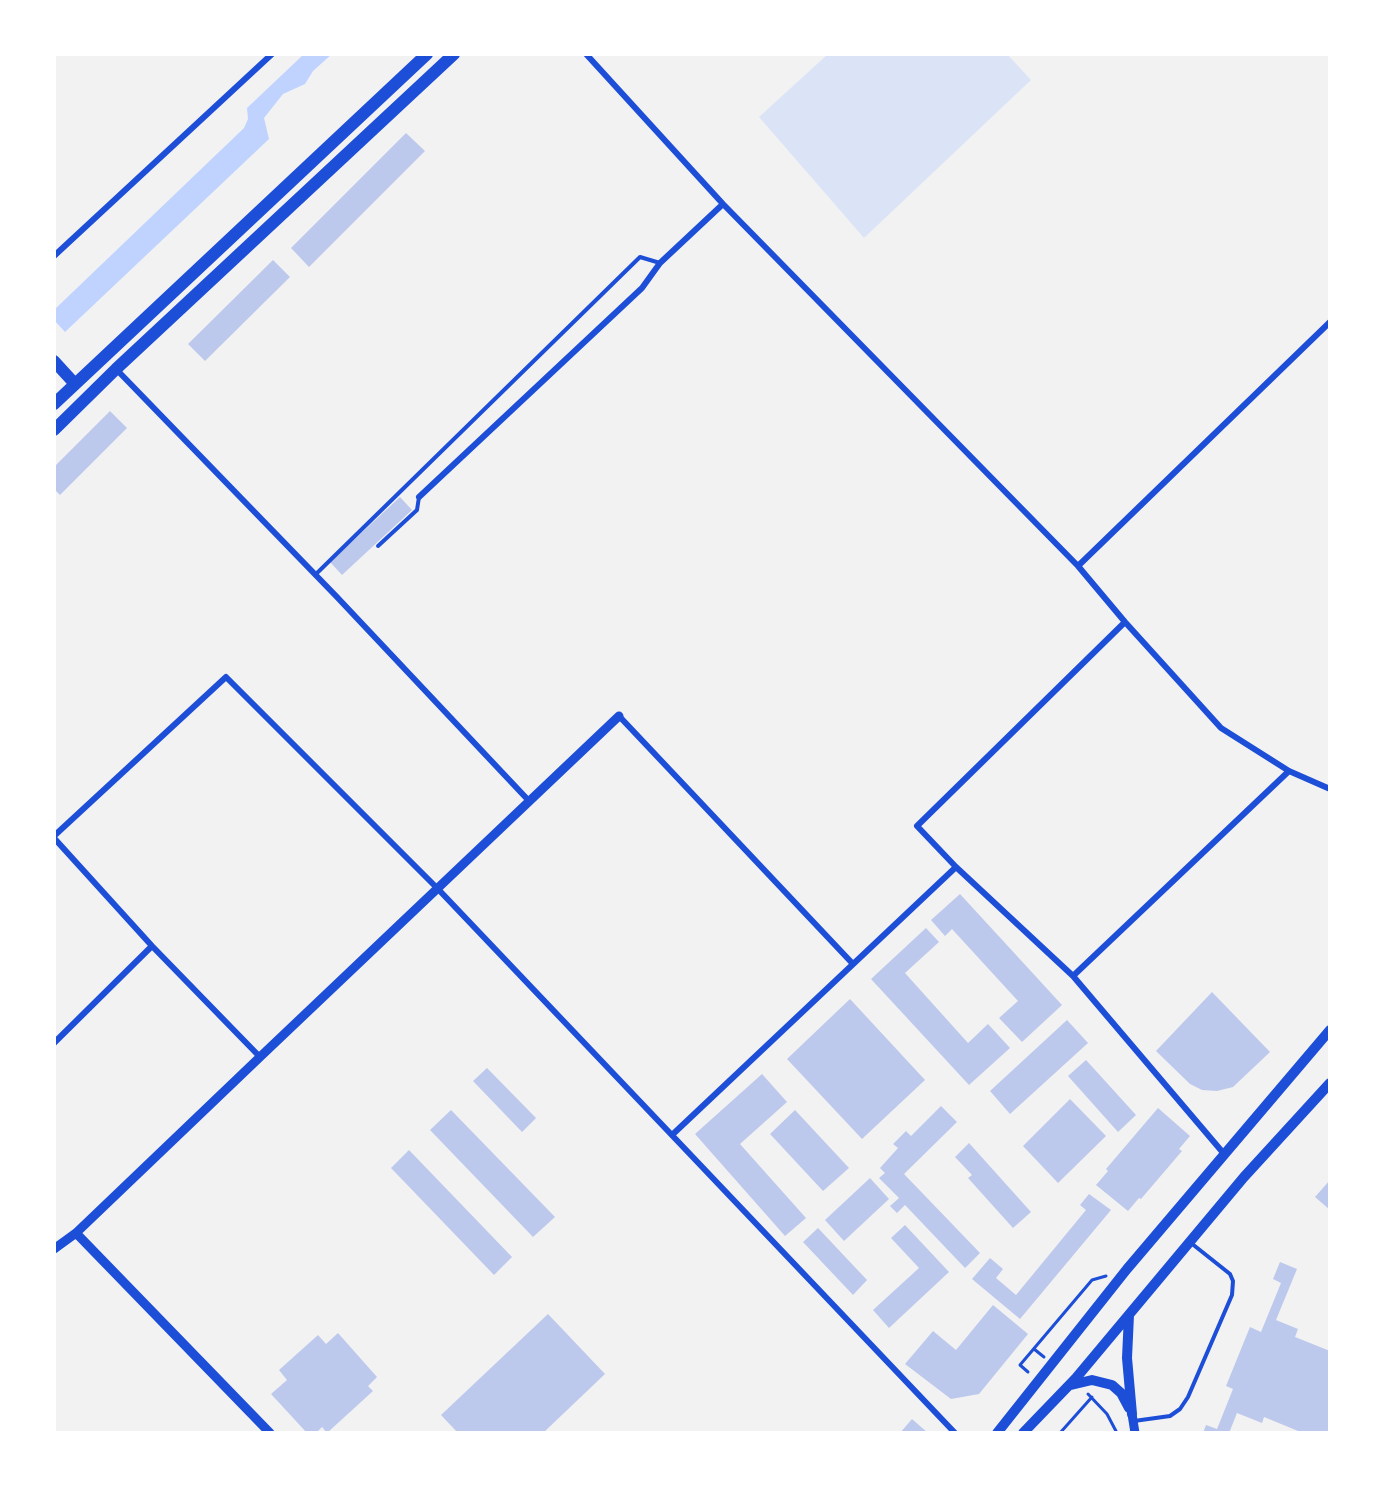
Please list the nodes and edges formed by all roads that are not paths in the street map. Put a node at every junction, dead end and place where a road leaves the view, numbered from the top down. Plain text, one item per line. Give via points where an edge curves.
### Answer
1 (272, 54) edge
2 (427, 54) edge
3 (454, 54) edge
4 (586, 54) edge
5 (723, 204) junction
6 (54, 256) edge
7 (660, 263) junction
8 (1330, 322) edge
9 (54, 361) edge
10 (116, 369) junction
11 (75, 384) junction
12 (54, 404) edge
13 (54, 430) edge
14 (419, 496) joint
15 (378, 546) dead end
16 (1078, 566) junction
17 (315, 575) junction
18 (1125, 622) junction
19 (619, 716) joint
20 (1289, 771) junction
21 (1330, 789) edge
22 (530, 802) junction
23 (54, 837) edge
24 (956, 867) junction
25 (438, 889) junction
26 (152, 946) junction
27 (853, 964) junction
28 (1074, 976) junction
29 (1330, 1030) edge
30 (54, 1043) edge
31 (260, 1056) junction
32 (1330, 1083) edge
33 (672, 1135) junction
34 (1225, 1155) junction
35 (76, 1233) junction
36 (1190, 1242) junction
37 (54, 1249) edge
38 (1130, 1315) junction
39 (1068, 1386) junction
40 (1133, 1418) junction
41 (270, 1433) edge
42 (955, 1433) edge
43 (997, 1433) edge
44 (1023, 1433) edge
45 (1135, 1433) edge

1 - 6 street
2 - 11 main road
3 - 10 main road
4 - 5 street
5 - 7 street
5 - 16 street
7 - 14 street via 642,288
7 - 17 lane via 640,257
8 - 16 street
9 - 11 main road
10 - 13 main road
10 - 17 street
11 - 12 main road
14 - 15 lane via 417,510
16 - 18 street
17 - 22 street
18 - 20 street via 1221,729
18 - 24 street via 916,826
19 - 22 street
19 - 27 street
20 - 21 street
20 - 28 street
22 - 25 street
23 - 25 street via 225,677
23 - 26 street
24 - 27 street
24 - 28 street
25 - 31 street
25 - 33 street
26 - 30 street
26 - 31 street
27 - 33 street
28 - 34 street
29 - 34 main road
31 - 35 street
32 - 36 main road
33 - 42 street
34 - 43 main road via 1127,1269
35 - 37 street
35 - 41 street
36 - 38 main road
36 - 40 lane via 1230,1274 1232,1295 1180,1409 1170,1416
38 - 39 main road
38 - 40 main road via 1126,1358
39 - 40 main road via 1092,1380 1112,1385 1121,1393
39 - 44 main road
40 - 45 street

